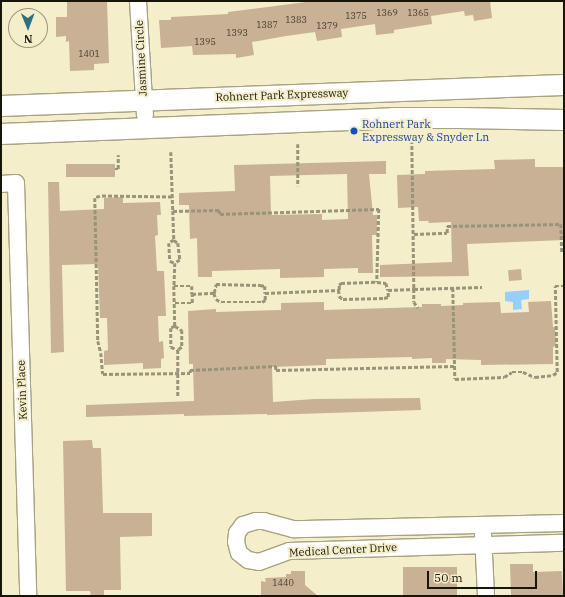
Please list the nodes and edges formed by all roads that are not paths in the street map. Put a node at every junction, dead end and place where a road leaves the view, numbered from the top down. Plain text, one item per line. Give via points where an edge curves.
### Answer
1 (138, 1) edge
2 (564, 86) edge
3 (1, 106) edge
4 (144, 108) junction
5 (564, 120) edge
6 (1, 134) edge
7 (8, 184) edge
8 (564, 523) edge
9 (483, 525) junction
10 (564, 543) edge
11 (484, 545) junction
12 (28, 596) edge
13 (486, 596) edge

1 - 4 street, Jasmine Circle
2 - 4 main road, Rohnert Park Expressway
3 - 4 main road, Rohnert Park Expressway
5 - 6 main road via 393,118
7 - 12 street, Kevin Place
8 - 9 street, Medical Center Drive
9 - 11 street
9 - 11 street, Medical Center Drive via 293,529 256,521 243,525 237,533 236,542 239,553 248,560 258,562 289,551
10 - 11 street, Medical Center Drive
11 - 13 street

